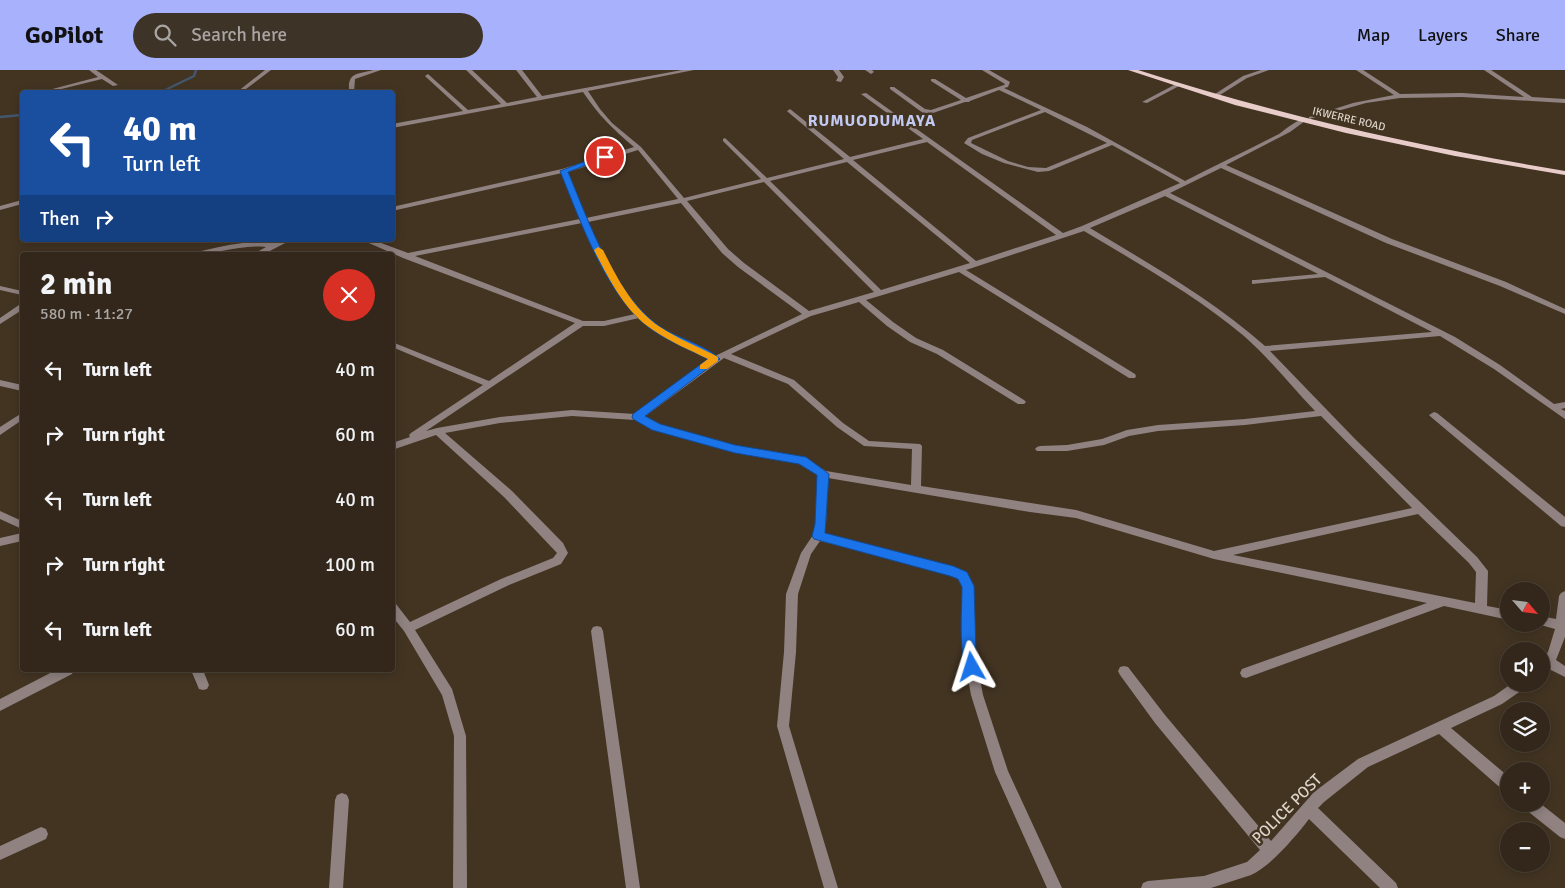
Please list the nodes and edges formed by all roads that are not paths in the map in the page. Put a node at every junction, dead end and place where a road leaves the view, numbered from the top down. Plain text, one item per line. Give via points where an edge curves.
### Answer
1 (92, 70) edge
2 (268, 70) edge
3 (378, 70) edge
4 (469, 70) edge
5 (519, 70) edge
6 (658, 70) edge
7 (691, 70) edge
8 (836, 70) edge
9 (985, 70) edge
10 (1131, 70) edge
11 (1144, 70) edge
12 (1266, 70) edge
13 (1359, 70) edge
14 (1487, 70) edge
15 (665, 75) junction
16 (103, 76) junction
17 (428, 76) dead end
18 (933, 80) dead end
19 (839, 81) dead end
20 (115, 85) dead end
21 (1178, 85) junction
22 (892, 88) dead end
23 (1002, 89) junction
24 (51, 90) edge
25 (242, 90) edge
26 (352, 90) edge
27 (585, 90) junction
28 (864, 94) dead end
29 (1218, 94) junction
30 (1398, 96) junction
31 (541, 98) junction
32 (1532, 100) junction
33 (967, 101) junction
34 (1565, 101) edge
35 (1145, 102) dead end
36 (506, 105) junction
37 (1044, 110) junction
38 (790, 111) dead end
39 (467, 112) junction
40 (1307, 119) junction
41 (395, 125) edge
42 (725, 140) dead end
43 (928, 140) junction
44 (1112, 143) junction
45 (639, 148) junction
46 (850, 160) junction
47 (1221, 165) junction
48 (1565, 168) edge
49 (564, 171) junction
50 (1565, 173) edge
51 (765, 181) junction
52 (1184, 183) junction
53 (1165, 193) junction
54 (683, 200) junction
55 (20, 203) edge
56 (0, 208) edge
57 (395, 208) edge
58 (584, 222) junction
59 (1085, 228) junction
60 (1061, 235) junction
61 (280, 242) edge
62 (371, 242) edge
63 (273, 246) junction
64 (209, 252) edge
65 (262, 252) edge
66 (406, 256) junction
67 (975, 264) junction
68 (960, 269) junction
69 (1328, 275) junction
70 (1255, 282) dead end
71 (0, 288) edge
72 (20, 293) edge
73 (879, 293) junction
74 (860, 299) junction
75 (20, 308) edge
76 (1565, 312) edge
77 (808, 314) junction
78 (640, 315) junction
79 (0, 322) edge
80 (580, 323) junction
81 (1441, 334) junction
82 (395, 345) edge
83 (1263, 349) junction
84 (725, 355) junction
85 (715, 359) junction
86 (1132, 376) dead end
87 (0, 383) edge
88 (489, 384) junction
89 (20, 388) edge
90 (1021, 402) dead end
91 (1565, 405) edge
92 (1553, 407) junction
93 (1322, 412) junction
94 (1434, 415) dead end
95 (1565, 416) edge
96 (20, 417) edge
97 (637, 417) junction
98 (437, 431) junction
99 (0, 432) edge
100 (396, 446) edge
101 (1040, 448) dead end
102 (823, 474) junction
103 (916, 489) junction
104 (1418, 510) junction
105 (0, 515) edge
106 (1565, 523) edge
107 (20, 524) edge
108 (818, 536) junction
109 (20, 537) edge
110 (0, 542) edge
111 (1214, 555) junction
112 (1565, 596) edge
113 (1444, 602) junction
114 (1481, 610) junction
115 (395, 611) edge
116 (1500, 613) edge
117 (1550, 623) edge
118 (1563, 625) edge
119 (408, 628) junction
120 (597, 631) dead end
121 (1550, 656) edge
122 (1550, 668) edge
123 (1124, 671) dead end
124 (64, 672) edge
125 (198, 672) edge
126 (1565, 672) edge
127 (1246, 673) dead end
128 (203, 685) dead end
129 (1510, 692) edge
130 (0, 705) edge
131 (1442, 728) junction
132 (1500, 778) edge
133 (342, 800) dead end
134 (1309, 809) junction
135 (1540, 812) edge
136 (1565, 832) edge
137 (41, 834) dead end
138 (1271, 852) junction
139 (0, 853) edge
140 (1184, 886) edge
141 (336, 888) edge
142 (460, 888) edge
143 (633, 888) edge
144 (831, 888) edge
145 (1055, 888) edge
146 (1148, 888) edge
147 (1391, 888) edge

1 - 16 street
2 - 25 street
3 - 26 street via 352,78
4 - 36 street
5 - 31 street
6 - 15 street
7 - 15 street
8 - 19 street
9 - 23 street via 1008,83
10 - 21 main road, IKWERRE ROAD
11 - 29 main road
12 - 29 street via 1245,77
13 - 30 street
14 - 32 street
15 - 27 street
16 - 20 street
16 - 24 street
17 - 39 street
18 - 33 street
21 - 35 street
21 - 40 main road, IKWERRE ROAD
22 - 33 street via 927,112
23 - 33 street
23 - 37 street
27 - 31 street
27 - 45 street via 610,124
28 - 43 street
29 - 40 main road
30 - 32 street via 1459,95
30 - 40 street via 1345,106
31 - 36 street
32 - 34 street
36 - 39 street
37 - 44 street
37 - 44 street via 967,143 1013,164 1047,170
38 - 46 street
39 - 41 street
40 - 47 street
40 - 48 main road
40 - 50 main road, IKWERRE ROAD via 1421,147
42 - 51 street
43 - 46 street
43 - 60 street
44 - 52 street
45 - 49 street
45 - 54 street
46 - 51 street
46 - 67 street
47 - 52 street
47 - 76 street via 1389,241
49 - 57 street
49 - 58 street
51 - 54 street
51 - 73 street
52 - 53 street
53 - 59 street
53 - 69 street
54 - 58 street
54 - 77 street via 725,251
55 - 56 street
58 - 66 street
58 - 78 street via 614,281
59 - 60 street
59 - 83 street via 1205,304
60 - 67 street
61 - 63 street
62 - 66 street
63 - 64 street via 259,243
63 - 65 street
66 - 80 street
67 - 68 street
68 - 73 street
68 - 86 street
69 - 70 street
69 - 81 street
71 - 72 street
73 - 74 street
74 - 77 street
74 - 90 street via 914,340 940,352
75 - 79 street
77 - 84 street
78 - 80 street via 609,324
78 - 85 street via 657,329
80 - 88 street
81 - 83 street
81 - 92 street via 1497,367
82 - 88 street
83 - 93 street
84 - 85 street
84 - 103 street via 791,382 867,444 918,446
85 - 97 street
87 - 89 street
88 - 100 street
91 - 92 street
92 - 95 street
93 - 101 street via 1158,428 1126,433 1104,442 1067,448
93 - 104 street
94 - 106 street
96 - 99 street
97 - 98 street via 572,413 538,415
97 - 102 street via 656,427 735,449 802,460
98 - 100 street
98 - 119 street via 508,494 563,553 557,561
102 - 103 street
102 - 108 street
103 - 111 street via 1076,514
104 - 111 street
104 - 114 street via 1482,570
105 - 107 street
108 - 144 street via 806,553 792,594 783,726
108 - 145 street via 962,576 968,586 969,652 977,695 1002,772
109 - 110 street
111 - 113 street
112 - 118 street
113 - 114 street
113 - 127 street
114 - 116 street
115 - 119 street
117 - 118 street
118 - 121 street
119 - 142 street via 448,693 460,736
120 - 143 street
122 - 126 street
123 - 138 street
124 - 130 street
125 - 128 street
129 - 131 street, POLICE POST
131 - 132 street
131 - 134 street, POLICE POST via 1363,763 1319,797
133 - 141 street
134 - 138 street, POLICE POST
134 - 147 street
135 - 136 street
137 - 139 street
138 - 140 street, POLICE POST via 1251,868
140 - 146 street, POLICE POST

